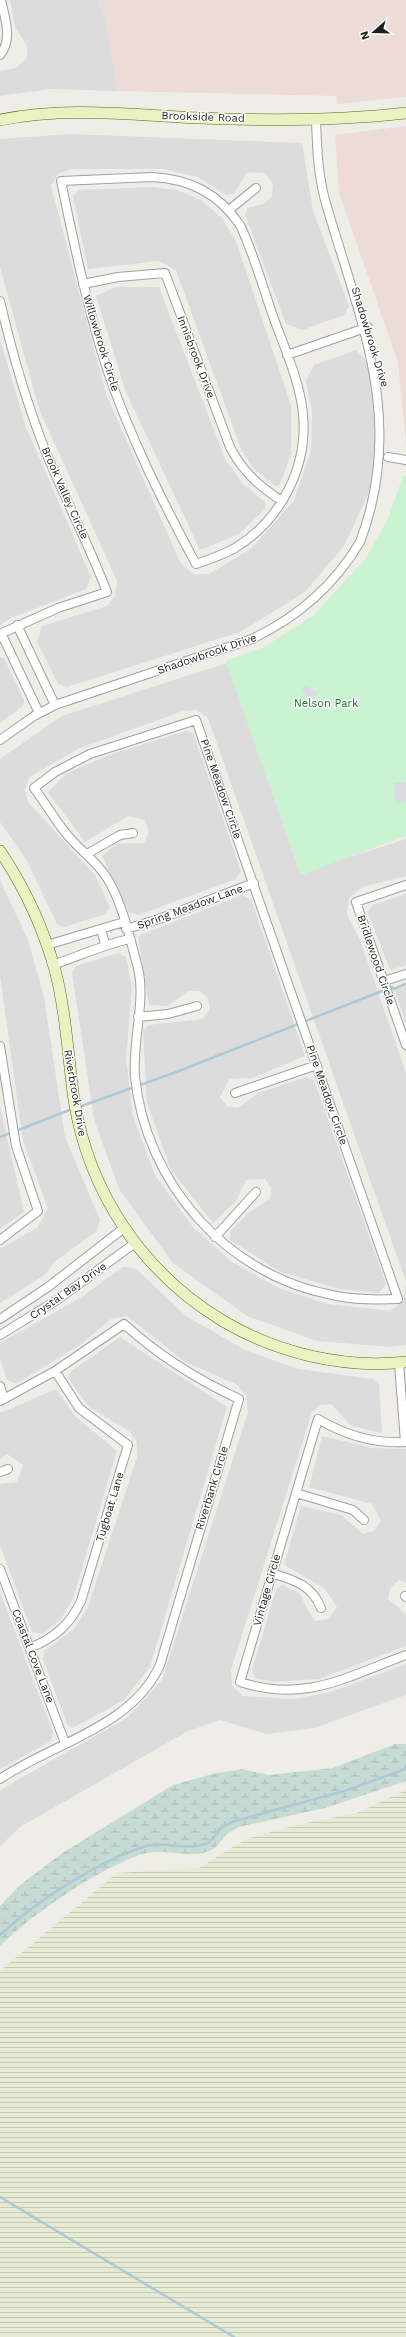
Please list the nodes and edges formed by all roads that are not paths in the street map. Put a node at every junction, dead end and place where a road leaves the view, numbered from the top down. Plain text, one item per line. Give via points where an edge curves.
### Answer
1 (1, 0) edge
2 (0, 55) edge
3 (406, 113) edge
4 (0, 120) edge
5 (316, 120) junction
6 (256, 188) dead end
7 (229, 210) junction
8 (83, 284) junction
9 (0, 301) edge
10 (368, 327) junction
11 (287, 355) junction
12 (382, 371) dead end
13 (406, 460) edge
14 (282, 501) junction
15 (17, 625) junction
16 (0, 634) edge
17 (55, 705) junction
18 (39, 713) junction
19 (0, 740) edge
20 (133, 833) dead end
21 (0, 851) edge
22 (87, 854) junction
23 (254, 883) junction
24 (406, 885) edge
25 (125, 926) junction
26 (101, 929) junction
27 (129, 939) junction
28 (105, 944) junction
29 (47, 945) junction
30 (53, 965) junction
31 (406, 974) edge
32 (384, 981) junction
33 (197, 1006) dead end
34 (138, 1017) junction
35 (406, 1045) edge
36 (0, 1046) edge
37 (317, 1065) junction
38 (235, 1093) dead end
39 (256, 1192) dead end
40 (124, 1228) junction
41 (215, 1237) junction
42 (0, 1240) edge
43 (135, 1243) junction
44 (0, 1319) edge
45 (0, 1335) edge
46 (403, 1362) edge
47 (55, 1371) junction
48 (0, 1386) edge
49 (2, 1400) edge
50 (405, 1442) edge
51 (8, 1469) dead end
52 (0, 1472) edge
53 (296, 1493) junction
54 (364, 1520) dead end
55 (0, 1569) edge
56 (272, 1573) junction
57 (320, 1608) dead end
58 (30, 1648) junction
59 (406, 1654) edge
60 (65, 1743) junction
61 (0, 1779) edge

1 - 2 street via 8,36
3 - 5 street, Brookside Road
4 - 5 street, Brookside Road via 28,115 82,113
5 - 10 street, Shadowbrook Drive via 319,170 325,201
6 - 7 street
7 - 8 street, Willowbrook Circle via 209,192 194,184 170,178 61,181
7 - 11 street, Willowbrook Circle via 245,236
8 - 14 street, Innisbrook Drive via 118,277 165,273 230,447 255,482
8 - 14 street, Willowbrook Circle via 107,368 132,434 160,497 196,564 219,556 250,538
9 - 15 street, Brook Valley Circle via 11,348 34,422 90,546 107,592
10 - 11 street
10 - 12 street, Shadowbrook Drive
11 - 14 street, Willowbrook Circle via 300,397 304,432 297,469
13 - 17 street, Shadowbrook Drive via 388,460 369,526 350,558 324,590 290,619 252,640
15 - 16 street, Brook Valley Circle
15 - 17 street
16 - 18 street, Brook Valley Circle
17 - 18 street, Shadowbrook Drive
18 - 19 street, Shadowbrook Drive
20 - 22 street via 120,835
21 - 29 street, Riverbrook Drive via 30,901
22 - 23 street, Pine Meadow Circle via 68,835 34,788 60,769 90,754 196,720
22 - 25 street, Pine Meadow Circle via 107,877 114,890
23 - 25 street, Spring Meadow Lane via 159,919
23 - 37 street, Pine Meadow Circle
24 - 32 street, Bridlewood Circle via 356,902
25 - 26 street
25 - 27 street, Pine Meadow Circle
26 - 28 street
26 - 29 street
27 - 28 street
27 - 34 street, Pine Meadow Circle via 140,984
28 - 30 street via 96,950
29 - 30 street, Riverbrook Drive
30 - 40 street, Riverbrook Drive via 80,1128 95,1174
31 - 32 street
32 - 35 street, Bridlewood Circle
33 - 34 street via 168,1014
34 - 41 street, Pine Meadow Circle via 135,1077 149,1139 157,1159 178,1195
36 - 42 street via 16,1146 38,1211
37 - 38 street
37 - 41 street, Pine Meadow Circle via 398,1299 352,1298 306,1289 263,1271
39 - 41 street
40 - 43 street, Riverbrook Drive
40 - 44 street, Crystal Bay Drive via 43,1291
43 - 45 street, Crystal Bay Drive via 57,1300
43 - 46 street, Riverbrook Drive via 152,1264 187,1297 256,1338 320,1358 346,1362
46 - 50 street, Vintage Circle
47 - 49 street, Riverbank Circle
47 - 58 street, Tugboat Lane via 79,1408 128,1445 81,1602 75,1614 58,1634
47 - 60 street, Riverbank Circle via 124,1324 159,1354 186,1372 239,1398 160,1665 154,1677 147,1689 128,1708
48 - 49 street, Riverbank Circle
50 - 53 street, Vintage Circle via 367,1439 348,1434 318,1419
51 - 52 street
53 - 54 street via 353,1510
53 - 56 street, Vintage Circle
55 - 58 street, Coastal Cove Lane
56 - 57 street via 308,1587 317,1597
56 - 59 street, Vintage Circle via 240,1682 273,1690 307,1690
58 - 60 street, Coastal Cove Lane
60 - 61 street, Riverbank Circle

